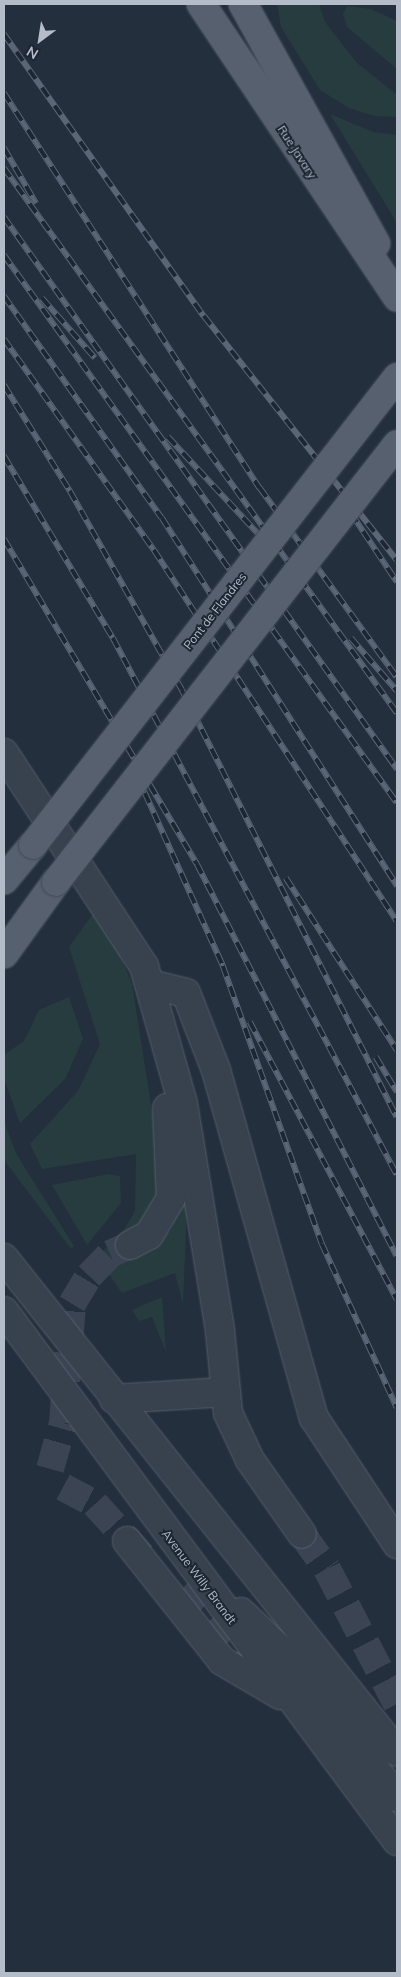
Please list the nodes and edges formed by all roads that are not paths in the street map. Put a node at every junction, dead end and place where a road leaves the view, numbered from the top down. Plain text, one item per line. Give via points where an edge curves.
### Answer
1 (201, 4) edge
2 (243, 4) edge
3 (397, 285) edge
4 (397, 297) edge
5 (397, 377) edge
6 (397, 444) edge
7 (4, 753) edge
8 (4, 880) edge
9 (8, 938) edge
10 (150, 984) junction
11 (159, 1027) junction
12 (130, 1246) tunnel mouth
13 (5, 1262) edge
14 (4, 1311) edge
15 (226, 1392) junction
16 (114, 1399) junction
17 (302, 1534) tunnel mouth
18 (127, 1541) tunnel mouth
19 (397, 1544) edge
20 (184, 1557) junction
21 (290, 1700) junction
22 (397, 1752) edge
23 (397, 1797) edge
24 (397, 1841) edge

1 - 4 main road, Rue Javary
2 - 3 main road via 340,172
5 - 8 main road, Pont de Flandres, bridge
6 - 9 main road, bridge via 56,882
7 - 10 street via 133,945
10 - 11 street
10 - 19 street via 186,993 216,1070 314,1418
11 - 12 street via 173,1171 171,1198 149,1235
11 - 15 street via 183,1104
13 - 16 street
14 - 20 street, Avenue Willy Brandt
15 - 16 street
15 - 17 street via 235,1434
16 - 22 street via 232,1541
18 - 21 street via 222,1662
20 - 21 street, Avenue Willy Brandt
20 - 23 street via 289,1658
21 - 24 street, Avenue Willy Brandt

